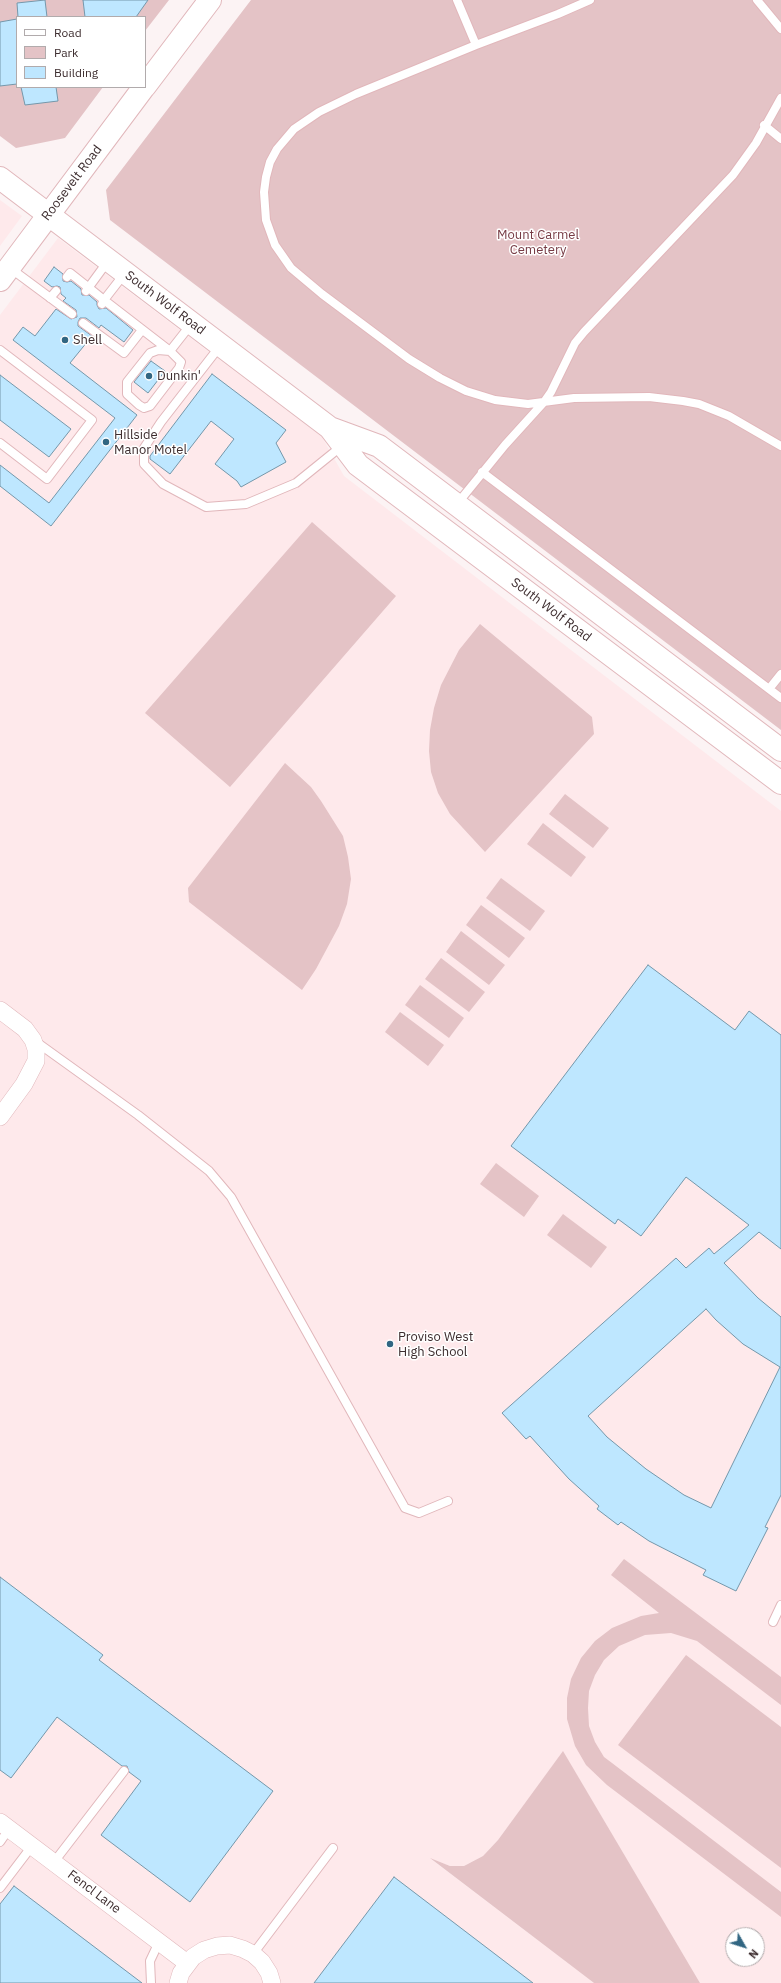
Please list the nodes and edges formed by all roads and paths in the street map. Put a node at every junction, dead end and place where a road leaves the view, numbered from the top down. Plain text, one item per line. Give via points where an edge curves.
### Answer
1 (210, 0) edge
2 (457, 0) edge
3 (590, 0) edge
4 (757, 0) edge
5 (781, 29) edge
6 (476, 45) junction
7 (146, 85) edge
8 (143, 88) edge
9 (781, 98) edge
10 (764, 125) junction
11 (781, 139) edge
12 (0, 178) edge
13 (48, 215) junction
14 (117, 267) junction
15 (5, 274) edge
16 (67, 277) dead end
17 (87, 289) junction
18 (56, 290) dead end
19 (50, 298) junction
20 (103, 302) junction
21 (75, 305) dead end
22 (92, 318) dead end
23 (192, 323) junction
24 (142, 330) junction
25 (112, 333) dead end
26 (106, 340) junction
27 (221, 345) junction
28 (170, 351) junction
29 (1, 352) edge
30 (544, 402) junction
31 (330, 428) junction
32 (0, 444) edge
33 (343, 445) junction
34 (781, 446) edge
35 (482, 472) junction
36 (457, 505) junction
37 (781, 674) edge
38 (769, 689) junction
39 (781, 698) edge
40 (781, 750) edge
41 (781, 783) edge
42 (0, 1010) edge
43 (33, 1040) junction
44 (0, 1116) edge
45 (448, 1501) dead end
46 (781, 1605) edge
47 (773, 1622) dead end
48 (124, 1771) dead end
49 (3, 1831) edge
50 (32, 1846) junction
51 (333, 1848) dead end
52 (54, 1862) junction
53 (0, 1888) edge
54 (159, 1942) junction
55 (253, 1954) junction
56 (187, 1963) junction
57 (151, 1983) edge
58 (178, 1983) edge
59 (272, 1983) edge

1 - 7 main road, Roosevelt Road
2 - 6 lane
3 - 6 lane
4 - 5 lane
6 - 30 lane via 356,94 319,112 294,129 270,162 264,192 266,220 275,245 291,268 409,359 453,386 480,396 528,404
8 - 13 main road, Roosevelt Road
9 - 10 lane
10 - 11 lane
10 - 30 lane via 745,158 724,185 575,343
12 - 13 main road, South Wolf Road
13 - 14 main road, South Wolf Road
13 - 15 main road, Roosevelt Road
14 - 17 lane
14 - 20 lane
14 - 23 main road, South Wolf Road
15 - 19 lane
16 - 17 lane via 70,273
17 - 20 lane
18 - 19 lane
19 - 21 lane via 71,313
20 - 24 lane
22 - 26 lane via 85,324
23 - 27 main road, South Wolf Road
23 - 28 lane
24 - 26 lane via 124,353
24 - 28 lane
25 - 26 lane
27 - 31 main road, South Wolf Road
27 - 33 lane via 144,448 144,464 163,484 206,507 246,504 296,483
28 - 28 lane via 158,350 150,353 127,382 127,394 144,408 150,406 179,368 180,360
29 - 32 lane via 92,420 47,479
30 - 34 lane via 574,398 635,397 699,404 729,416
30 - 35 lane
31 - 33 main road, South Wolf Road
31 - 36 main road, South Wolf Road via 379,446
33 - 41 main road, South Wolf Road via 358,465
35 - 36 lane
35 - 38 lane
36 - 40 main road, South Wolf Road
37 - 38 lane
38 - 39 lane
42 - 43 street via 25,1029
43 - 44 street via 36,1061 31,1073
43 - 45 lane via 138,1115 209,1171 232,1197 405,1508 419,1513
46 - 47 lane
48 - 52 lane
49 - 50 street, Fencl Lane
50 - 52 street, Fencl Lane
50 - 53 lane
51 - 55 lane
52 - 54 street, Fencl Lane
54 - 56 street, Fencl Lane
54 - 57 lane via 150,1961
55 - 56 street via 230,1945 217,1946 204,1950
55 - 59 street via 269,1972
56 - 58 street

